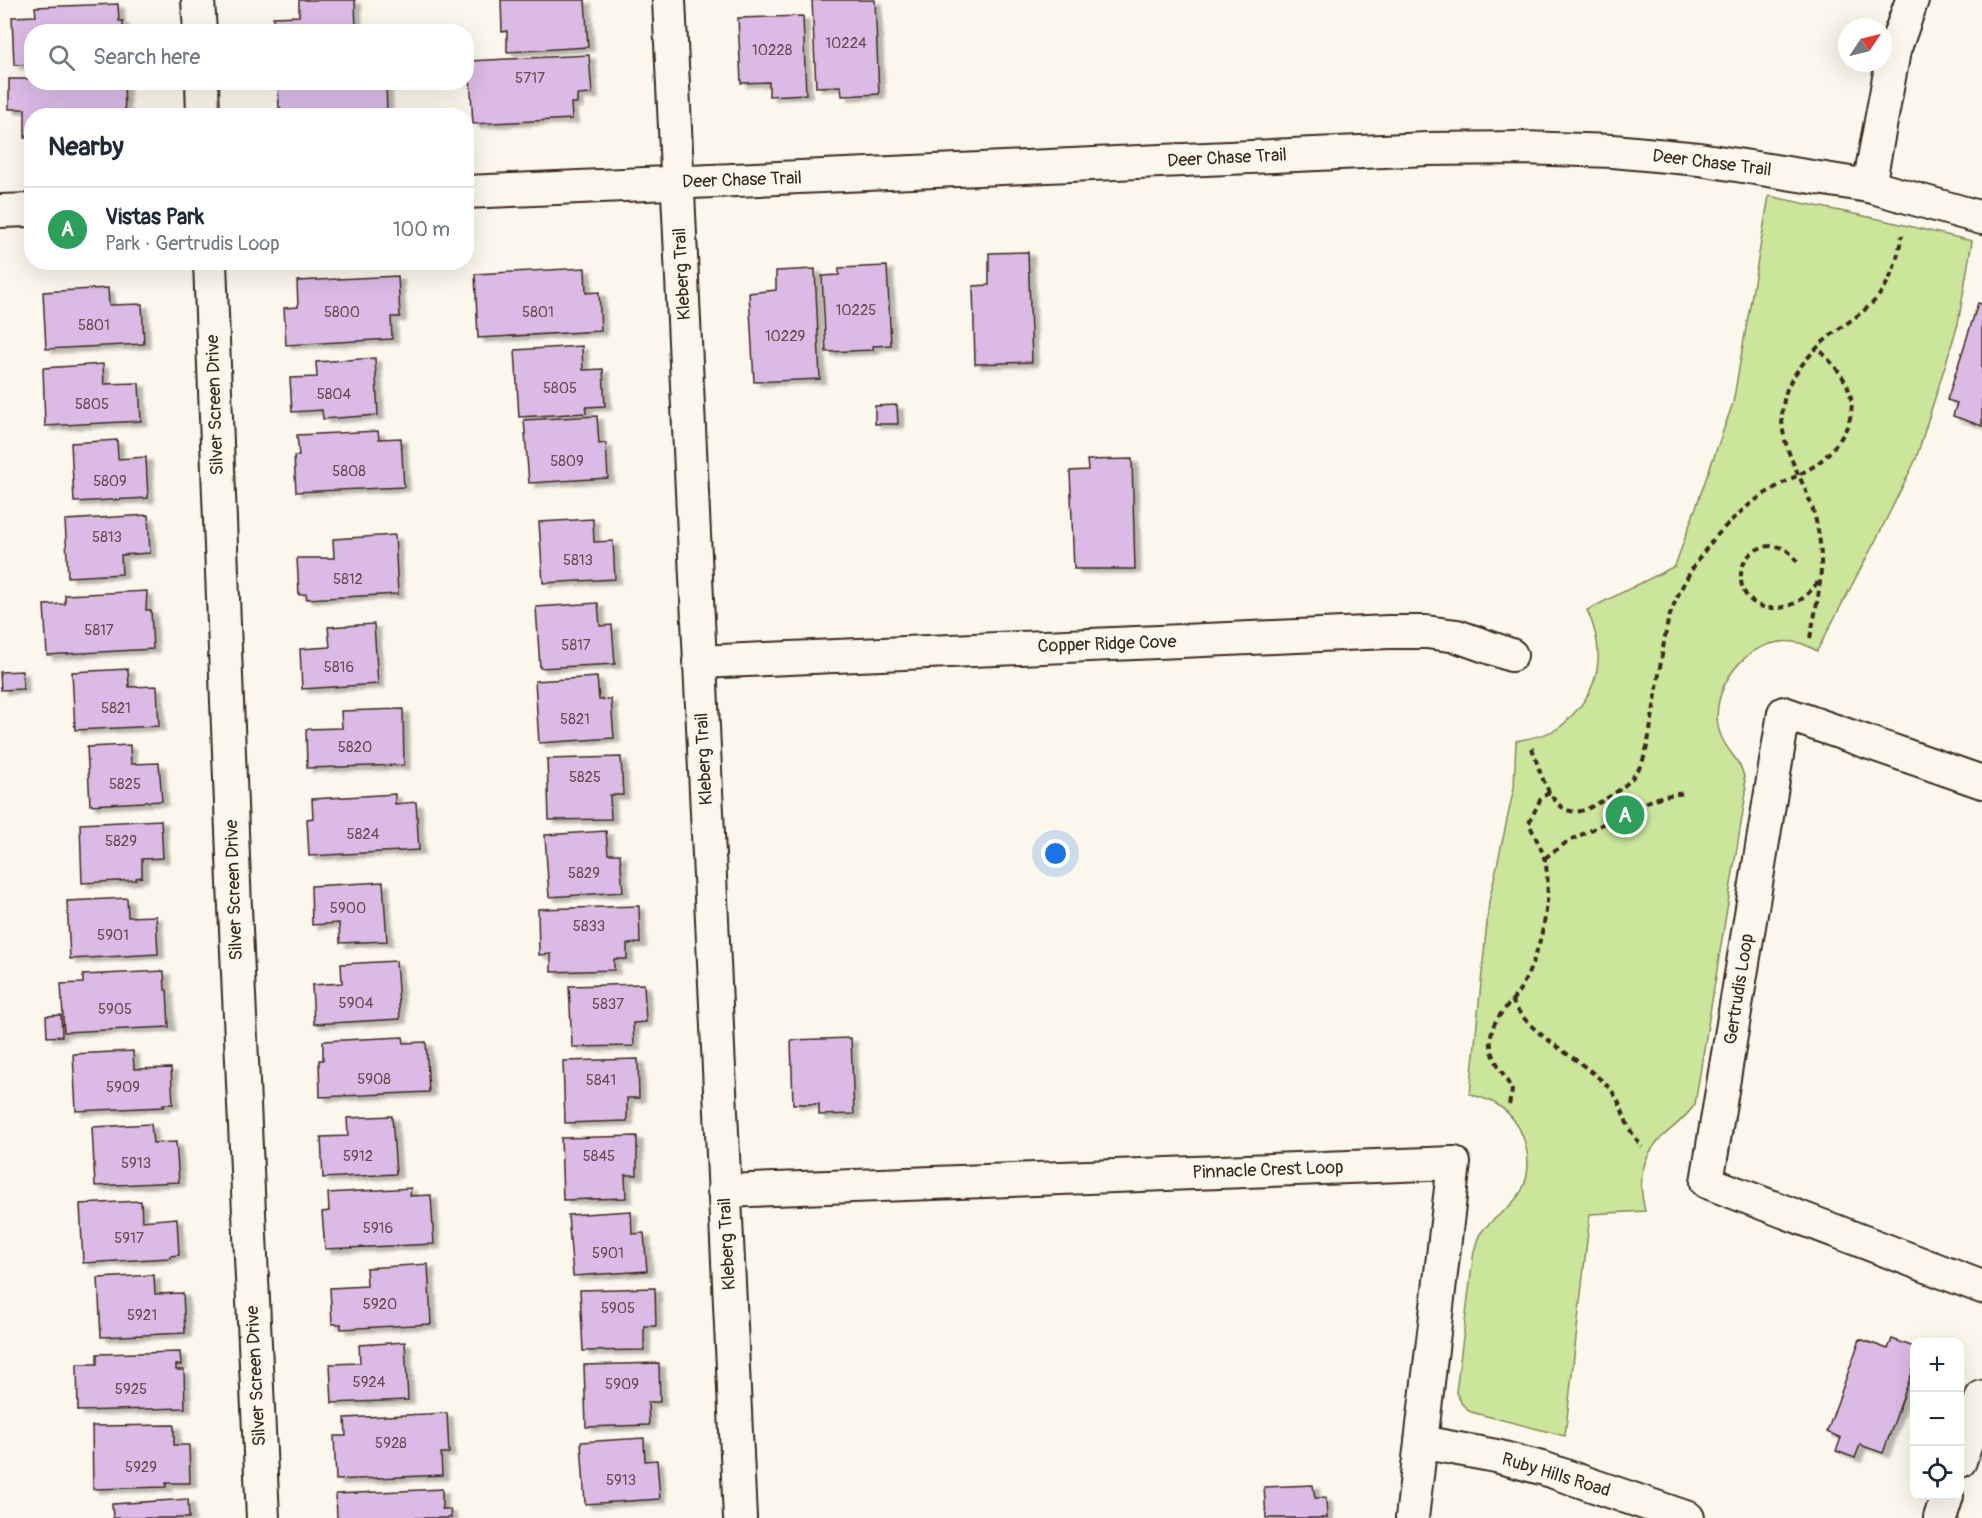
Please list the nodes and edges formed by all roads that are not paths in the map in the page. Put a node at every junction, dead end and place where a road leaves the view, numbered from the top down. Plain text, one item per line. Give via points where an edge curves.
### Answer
1 (198, 0) edge
2 (669, 0) edge
3 (1912, 0) edge
4 (200, 24) edge
5 (202, 90) edge
6 (203, 108) edge
7 (678, 183) junction
8 (1869, 186) junction
9 (474, 192) edge
10 (24, 210) edge
11 (0, 212) edge
12 (1982, 218) edge
13 (210, 270) edge
14 (1511, 655) dead end
15 (699, 662) junction
16 (1982, 782) edge
17 (724, 1191) junction
18 (1982, 1287) edge
19 (1982, 1397) edge
20 (1421, 1442) junction
21 (1964, 1447) edge
22 (1946, 1500) edge
23 (263, 1518) edge
24 (740, 1518) edge
25 (1413, 1518) edge
26 (1688, 1518) edge
27 (1940, 1518) edge

1 - 4 street
2 - 7 street, Kleberg Trail
3 - 8 street via 1894,51
5 - 6 street
7 - 8 street, Deer Chase Trail via 1522,148 1699,159
7 - 9 street, Deer Chase Trail
7 - 15 street, Kleberg Trail
8 - 12 street, Deer Chase Trail
10 - 11 street
13 - 23 street, Silver Screen Drive
14 - 15 street, Copper Ridge Cove via 1457,636 1389,632
15 - 17 street, Kleberg Trail
16 - 18 street, Gertrudis Loop via 1784,713 1707,1182
17 - 20 street, Pinnacle Crest Loop via 1454,1163
17 - 24 street, Kleberg Trail
19 - 21 street
20 - 25 street, Pinnacle Crest Loop
20 - 26 street, Ruby Hills Road via 1545,1469
22 - 27 street

